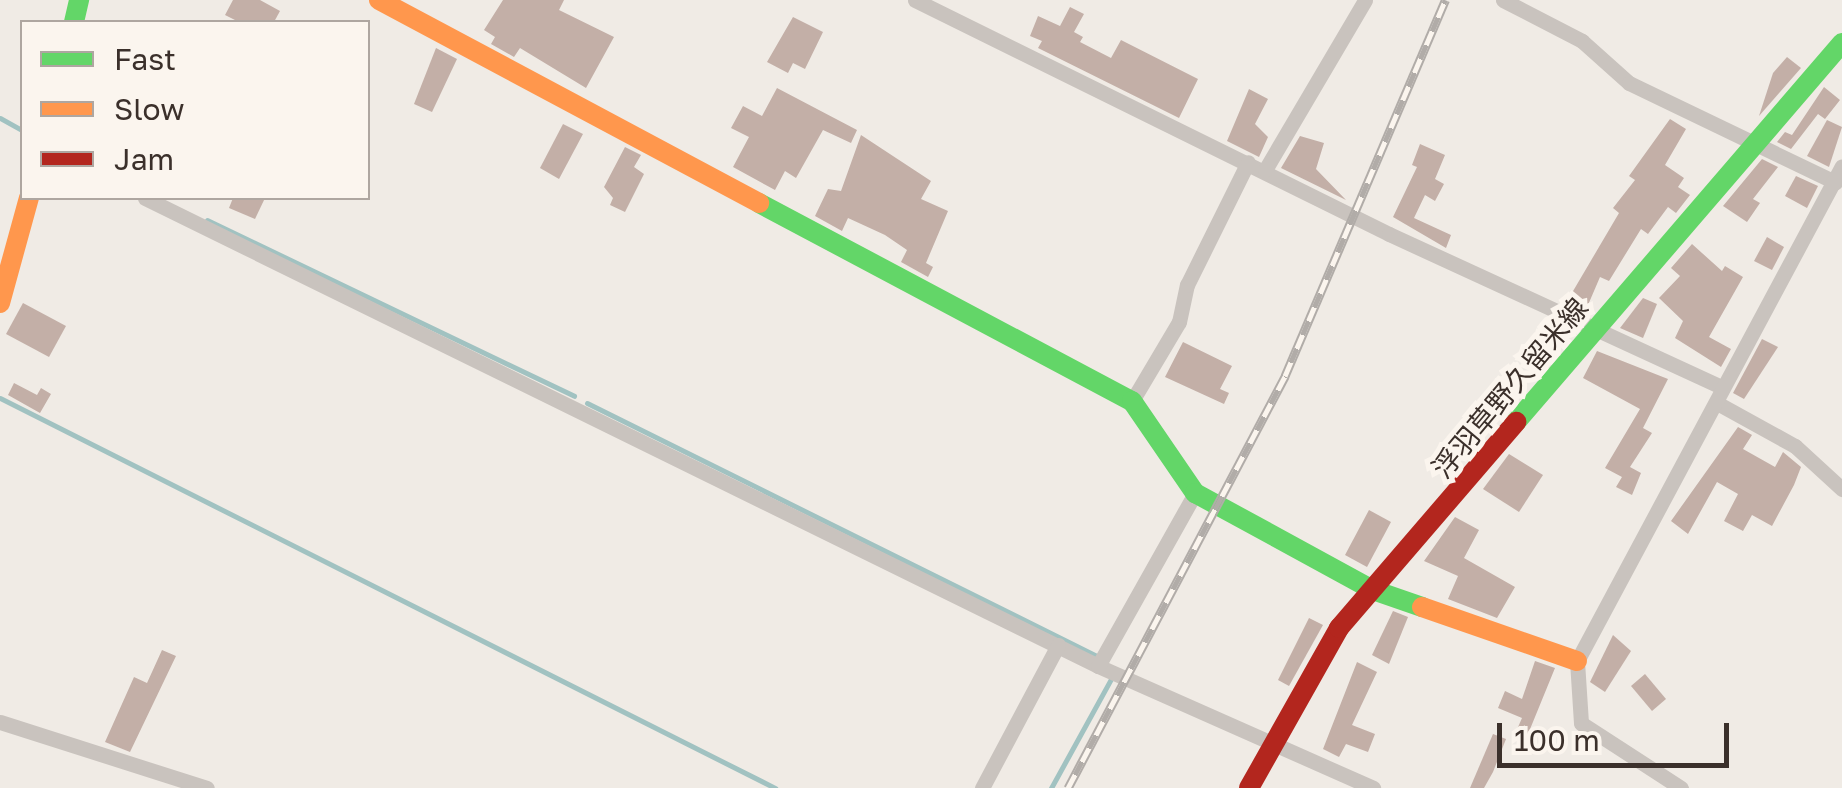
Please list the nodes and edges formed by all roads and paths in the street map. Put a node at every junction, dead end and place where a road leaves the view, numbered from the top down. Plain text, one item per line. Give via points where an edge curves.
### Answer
1 (379, 0) edge
2 (916, 0) edge
3 (1365, 0) edge
4 (1503, 0) edge
5 (1842, 43) edge
6 (1750, 147) junction
7 (1248, 162) junction
8 (1842, 166) edge
9 (1265, 170) junction
10 (1835, 182) junction
11 (28, 200) edge
12 (149, 200) edge
13 (0, 303) edge
14 (1596, 331) junction
15 (1720, 395) junction
16 (1132, 401) junction
17 (1842, 489) edge
18 (1195, 493) junction
19 (1373, 590) junction
20 (1058, 645) junction
21 (1577, 661) junction
22 (1098, 666) junction
23 (0, 722) edge
24 (1275, 740) junction
25 (207, 788) edge
26 (982, 788) edge
27 (1249, 788) edge
28 (1374, 788) edge
29 (1681, 788) edge

1 - 16 main road
2 - 7 street
3 - 9 street
4 - 6 street via 1582,41 1629,84
5 - 6 main road, 浮羽草野久留米線
6 - 10 street via 1764,145
6 - 14 main road, 浮羽草野久留米線
7 - 9 street
7 - 16 street via 1187,285 1179,322
8 - 10 street
9 - 14 street
10 - 15 street
11 - 13 main road
12 - 20 street
14 - 15 street
14 - 19 main road, 浮羽草野久留米線
15 - 17 street via 1795,446
15 - 21 street
16 - 18 main road
18 - 19 main road
18 - 22 street
19 - 21 main road
19 - 24 main road, 浮羽草野久留米線 via 1339,628
20 - 22 street
20 - 26 street
21 - 29 street via 1581,723
22 - 24 street
23 - 25 street
24 - 27 main road, 浮羽草野久留米線
24 - 28 street

